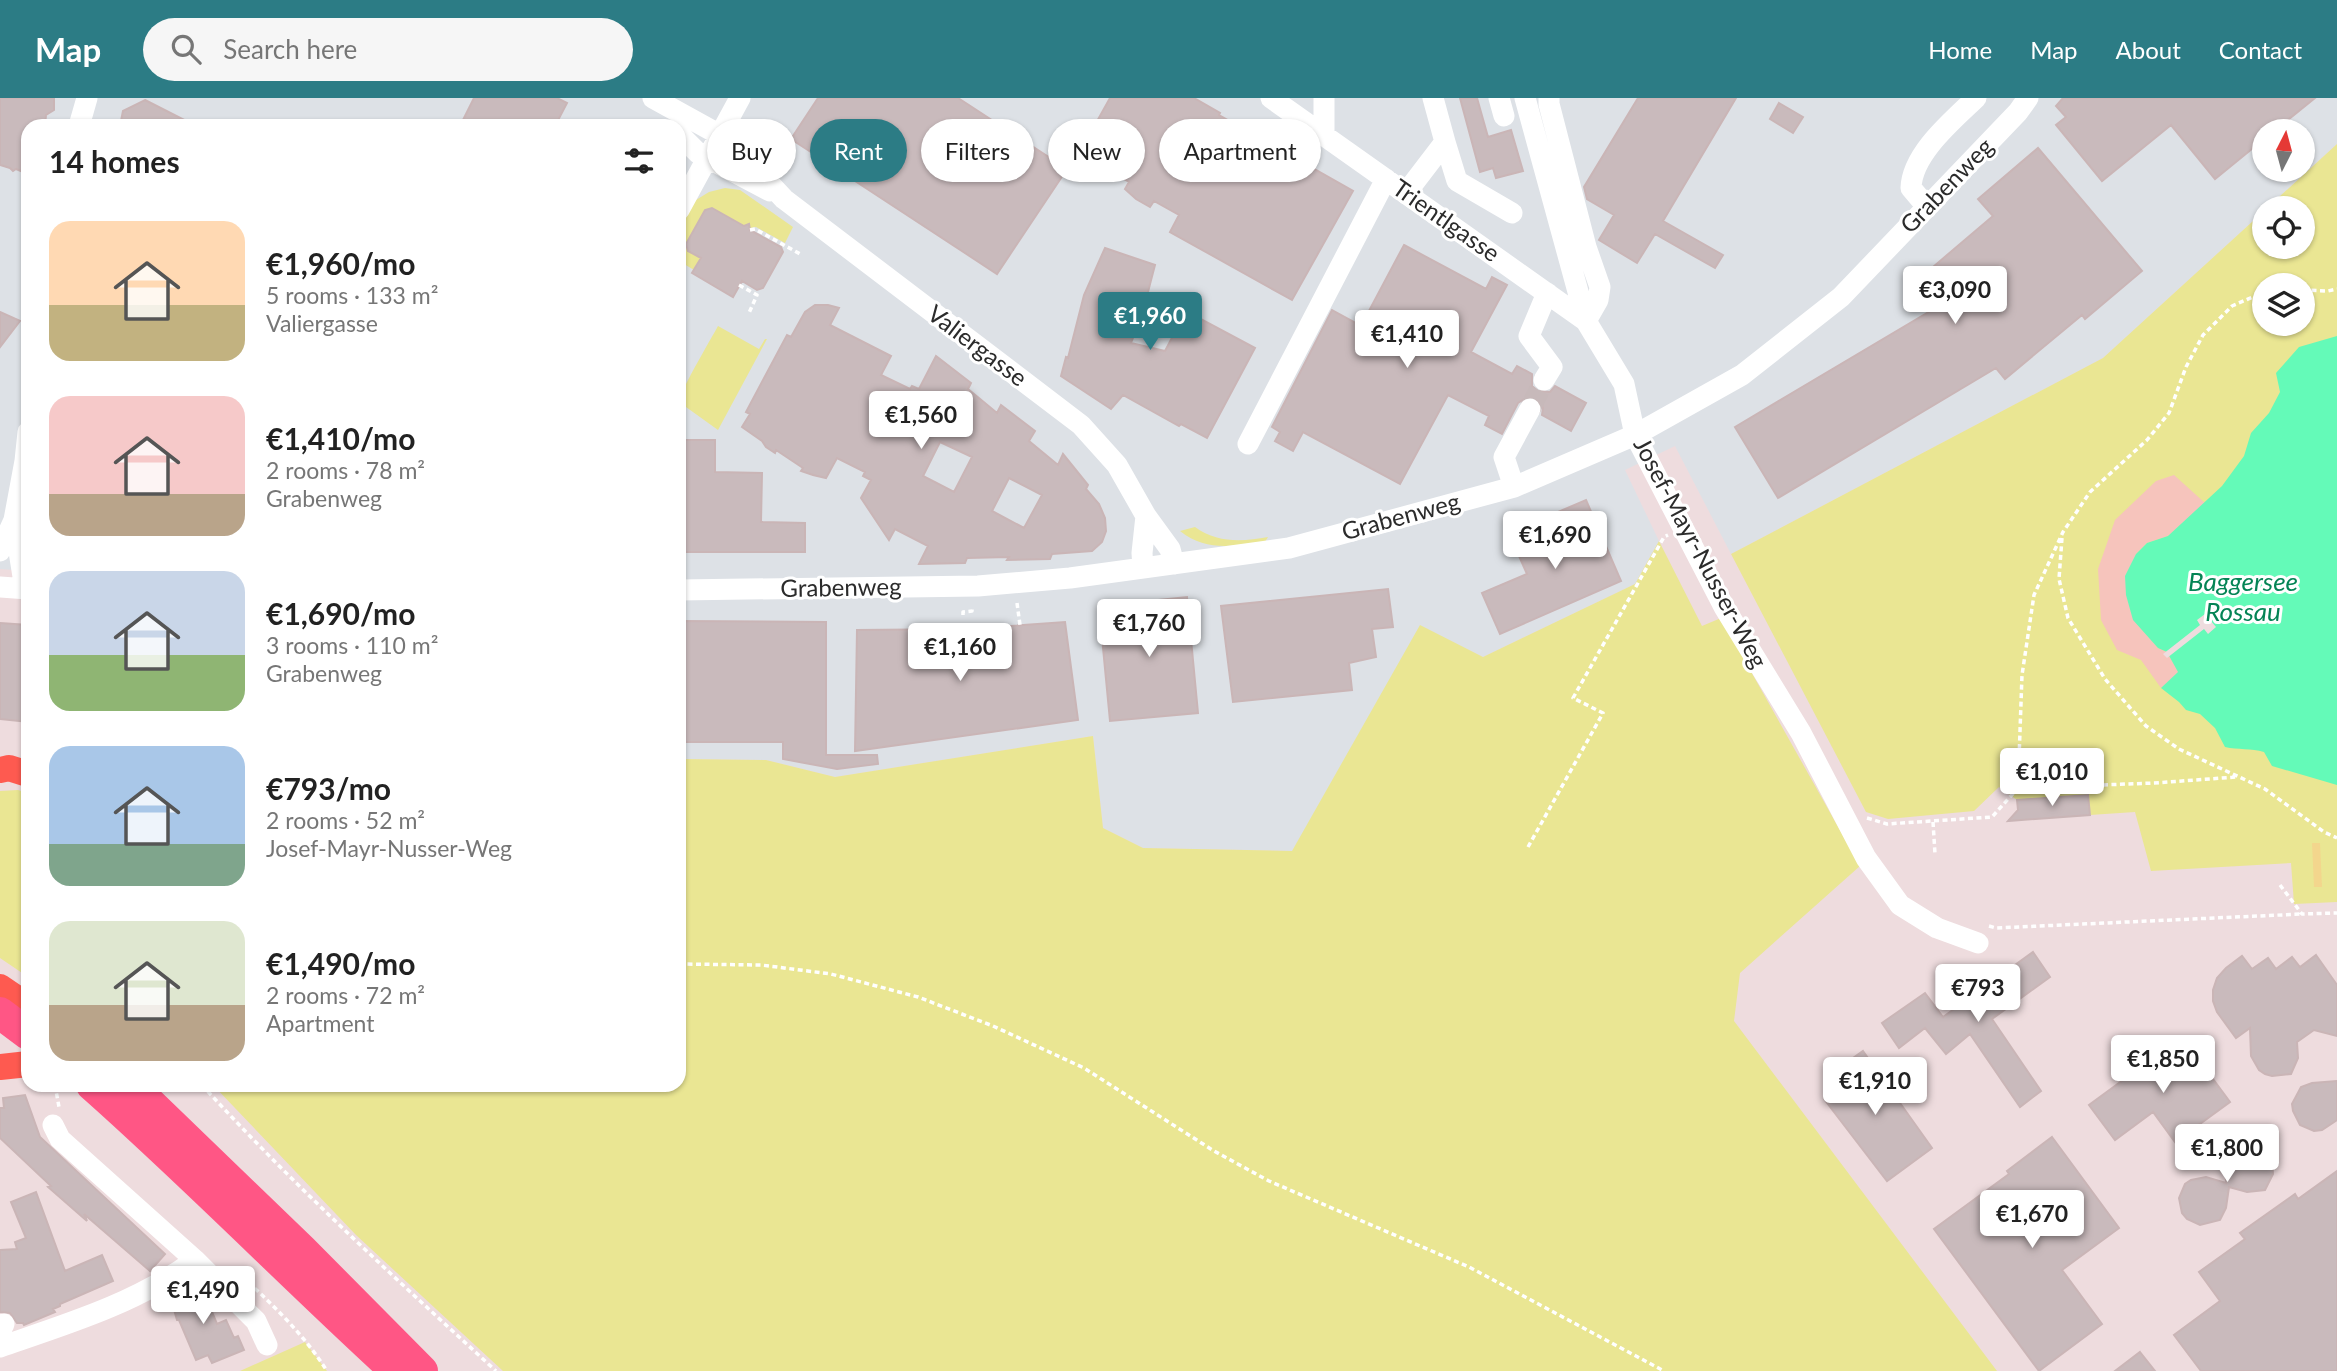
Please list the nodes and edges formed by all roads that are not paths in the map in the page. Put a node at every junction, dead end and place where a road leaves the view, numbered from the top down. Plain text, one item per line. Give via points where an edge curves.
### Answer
1 (87, 98) edge
2 (643, 98) edge
3 (653, 98) edge
4 (740, 98) edge
5 (1271, 98) edge
6 (1324, 98) edge
7 (1433, 98) edge
8 (1525, 98) edge
9 (1549, 98) edge
10 (1976, 98) edge
11 (2028, 98) edge
12 (81, 119) edge
13 (664, 119) edge
14 (729, 119) edge
15 (707, 127) edge
16 (1324, 135) junction
17 (686, 141) edge
18 (1445, 142) junction
19 (707, 158) edge
20 (707, 161) edge
21 (1386, 179) junction
22 (752, 182) edge
23 (768, 182) edge
24 (1406, 194) junction
25 (686, 198) edge
26 (784, 199) junction
27 (1927, 207) junction
28 (1512, 212) dead end
29 (1547, 293) junction
30 (1586, 321) junction
31 (1544, 380) tunnel mouth
32 (1530, 409) tunnel mouth
33 (1635, 435) junction
34 (1248, 444) dead end
35 (21, 482) edge
36 (1514, 487) junction
37 (1146, 516) junction
38 (14, 520) junction
39 (0, 551) edge
40 (21, 557) edge
41 (1174, 564) junction
42 (1143, 568) junction
43 (0, 587) edge
44 (21, 589) edge
45 (686, 590) edge
46 (0, 770) edge
47 (21, 772) edge
48 (1980, 934) road end
49 (0, 987) edge
50 (21, 1001) edge
51 (0, 1013) edge
52 (21, 1029) edge
53 (100, 1092) edge
54 (138, 1092) edge
55 (53, 1125) dead end
56 (195, 1260) junction
57 (326, 1307) junction
58 (267, 1345) dead end
59 (0, 1347) edge
60 (413, 1366) edge
61 (362, 1371) edge

1 - 12 street
2 - 13 street
3 - 15 street, Valiergasse
4 - 14 street
5 - 16 street, Trientlgasse
6 - 16 street
7 - 18 street
8 - 30 street, Josef-Mayr-Nusser-Weg
9 - 30 street via 1600,287
10 - 27 street via 1933,141 1911,174 1910,188
11 - 27 street, Grabenweg
16 - 21 street, Trientlgasse
17 - 19 street, Valiergasse
18 - 24 street
18 - 28 street via 1457,181
20 - 25 street
21 - 24 street, Trientlgasse
21 - 34 street
22 - 26 street, Valiergasse
23 - 26 street, Valiergasse
24 - 29 street, Trientlgasse
26 - 37 street, Valiergasse via 1081,425 1117,464
27 - 33 street, Grabenweg via 1841,297 1742,375
29 - 30 street, Trientlgasse
29 - 31 street via 1529,336 1552,367
30 - 33 street, Josef-Mayr-Nusser-Weg via 1624,384
32 - 36 street via 1504,457
33 - 36 street, Grabenweg
33 - 48 street, Josef-Mayr-Nusser-Weg via 1724,607 1801,733 1873,867 1900,905 1937,928
35 - 38 street
36 - 41 street, Grabenweg via 1289,548
37 - 41 street, Valiergasse via 1170,549
37 - 42 street
38 - 39 street
38 - 40 street
41 - 42 street, Grabenweg
42 - 45 street, Grabenweg via 978,586
43 - 44 street
46 - 47 main road
49 - 50 main road
51 - 52 highway
53 - 57 highway
54 - 60 highway
55 - 56 street via 60,1139
56 - 58 street via 256,1321
56 - 59 street via 150,1290
57 - 60 highway
57 - 61 highway

